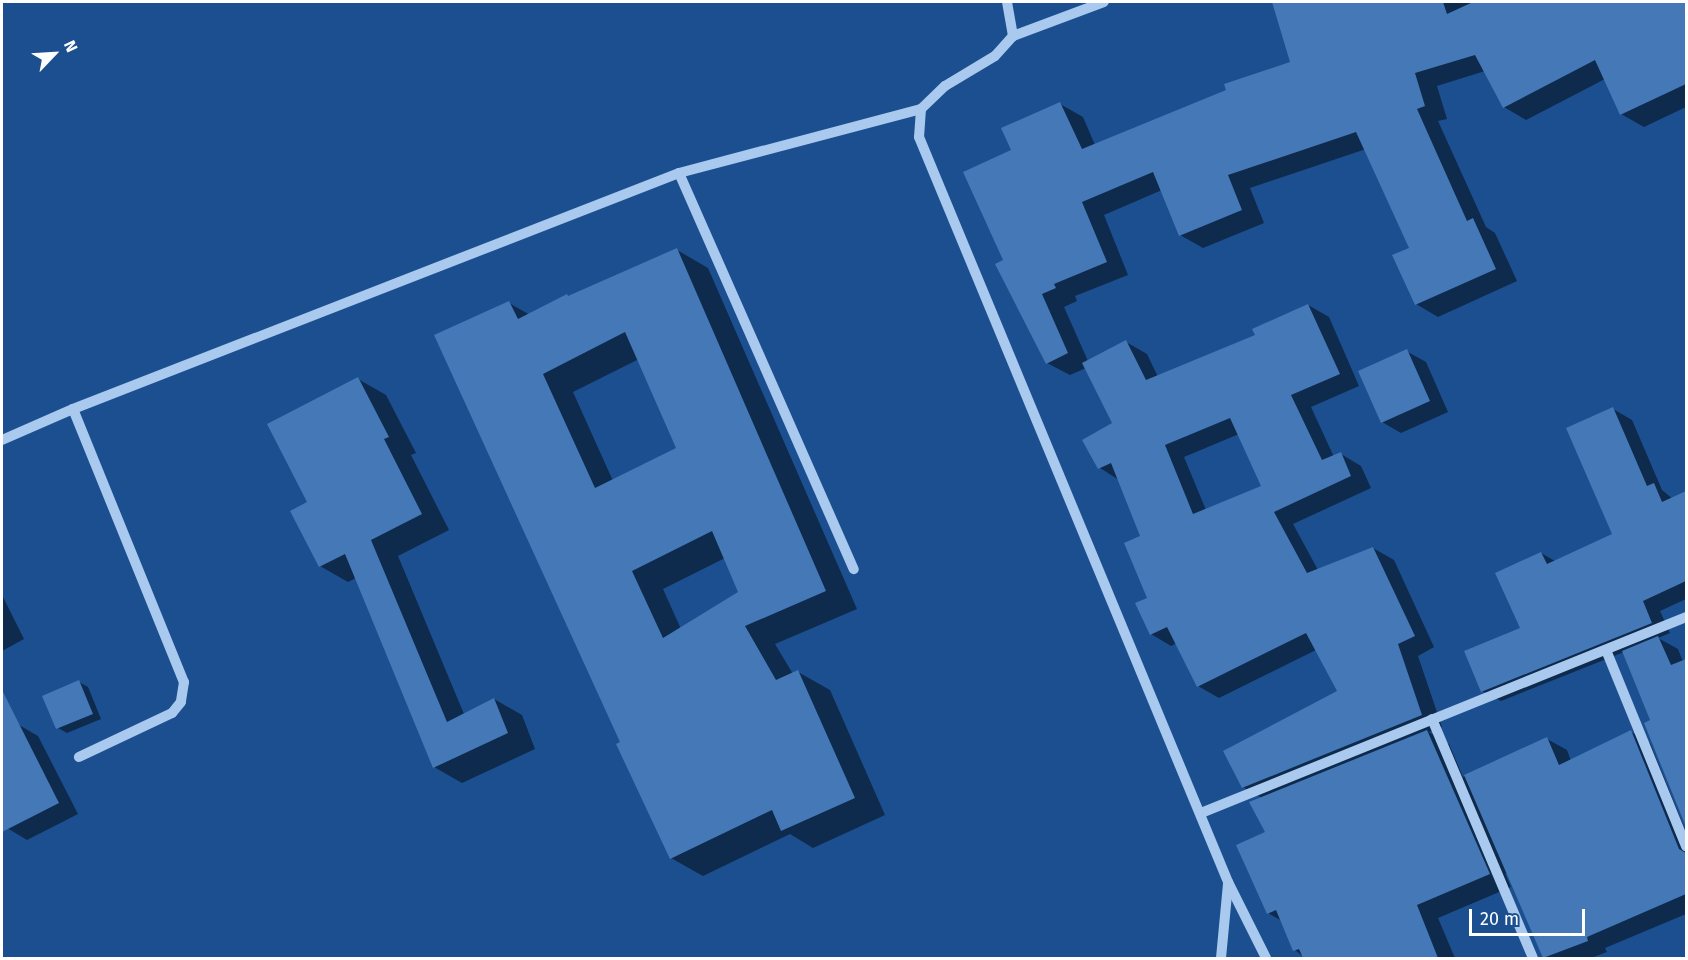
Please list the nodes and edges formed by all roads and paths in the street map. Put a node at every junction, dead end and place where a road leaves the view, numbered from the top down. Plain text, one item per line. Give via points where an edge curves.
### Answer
1 (1007, 2) edge
2 (1104, 2) edge
3 (1013, 36) junction
4 (921, 109) junction
5 (679, 173) junction
6 (73, 409) junction
7 (2, 440) edge
8 (854, 569) dead end
9 (1686, 617) edge
10 (1606, 650) junction
11 (1432, 720) junction
12 (79, 757) dead end
13 (1201, 813) junction
14 (1686, 846) edge
15 (1228, 882) junction
16 (1221, 958) edge
17 (1266, 958) edge
18 (1533, 958) edge

1 - 3 street
2 - 3 street
3 - 4 street via 995,56 945,86
4 - 5 street
4 - 13 street via 919,137
5 - 6 street
5 - 8 street
6 - 7 street
6 - 12 street via 184,682 181,702 172,713
9 - 10 street
10 - 11 street
10 - 14 street
11 - 13 street
11 - 18 street
13 - 15 street
15 - 16 street
15 - 17 street

